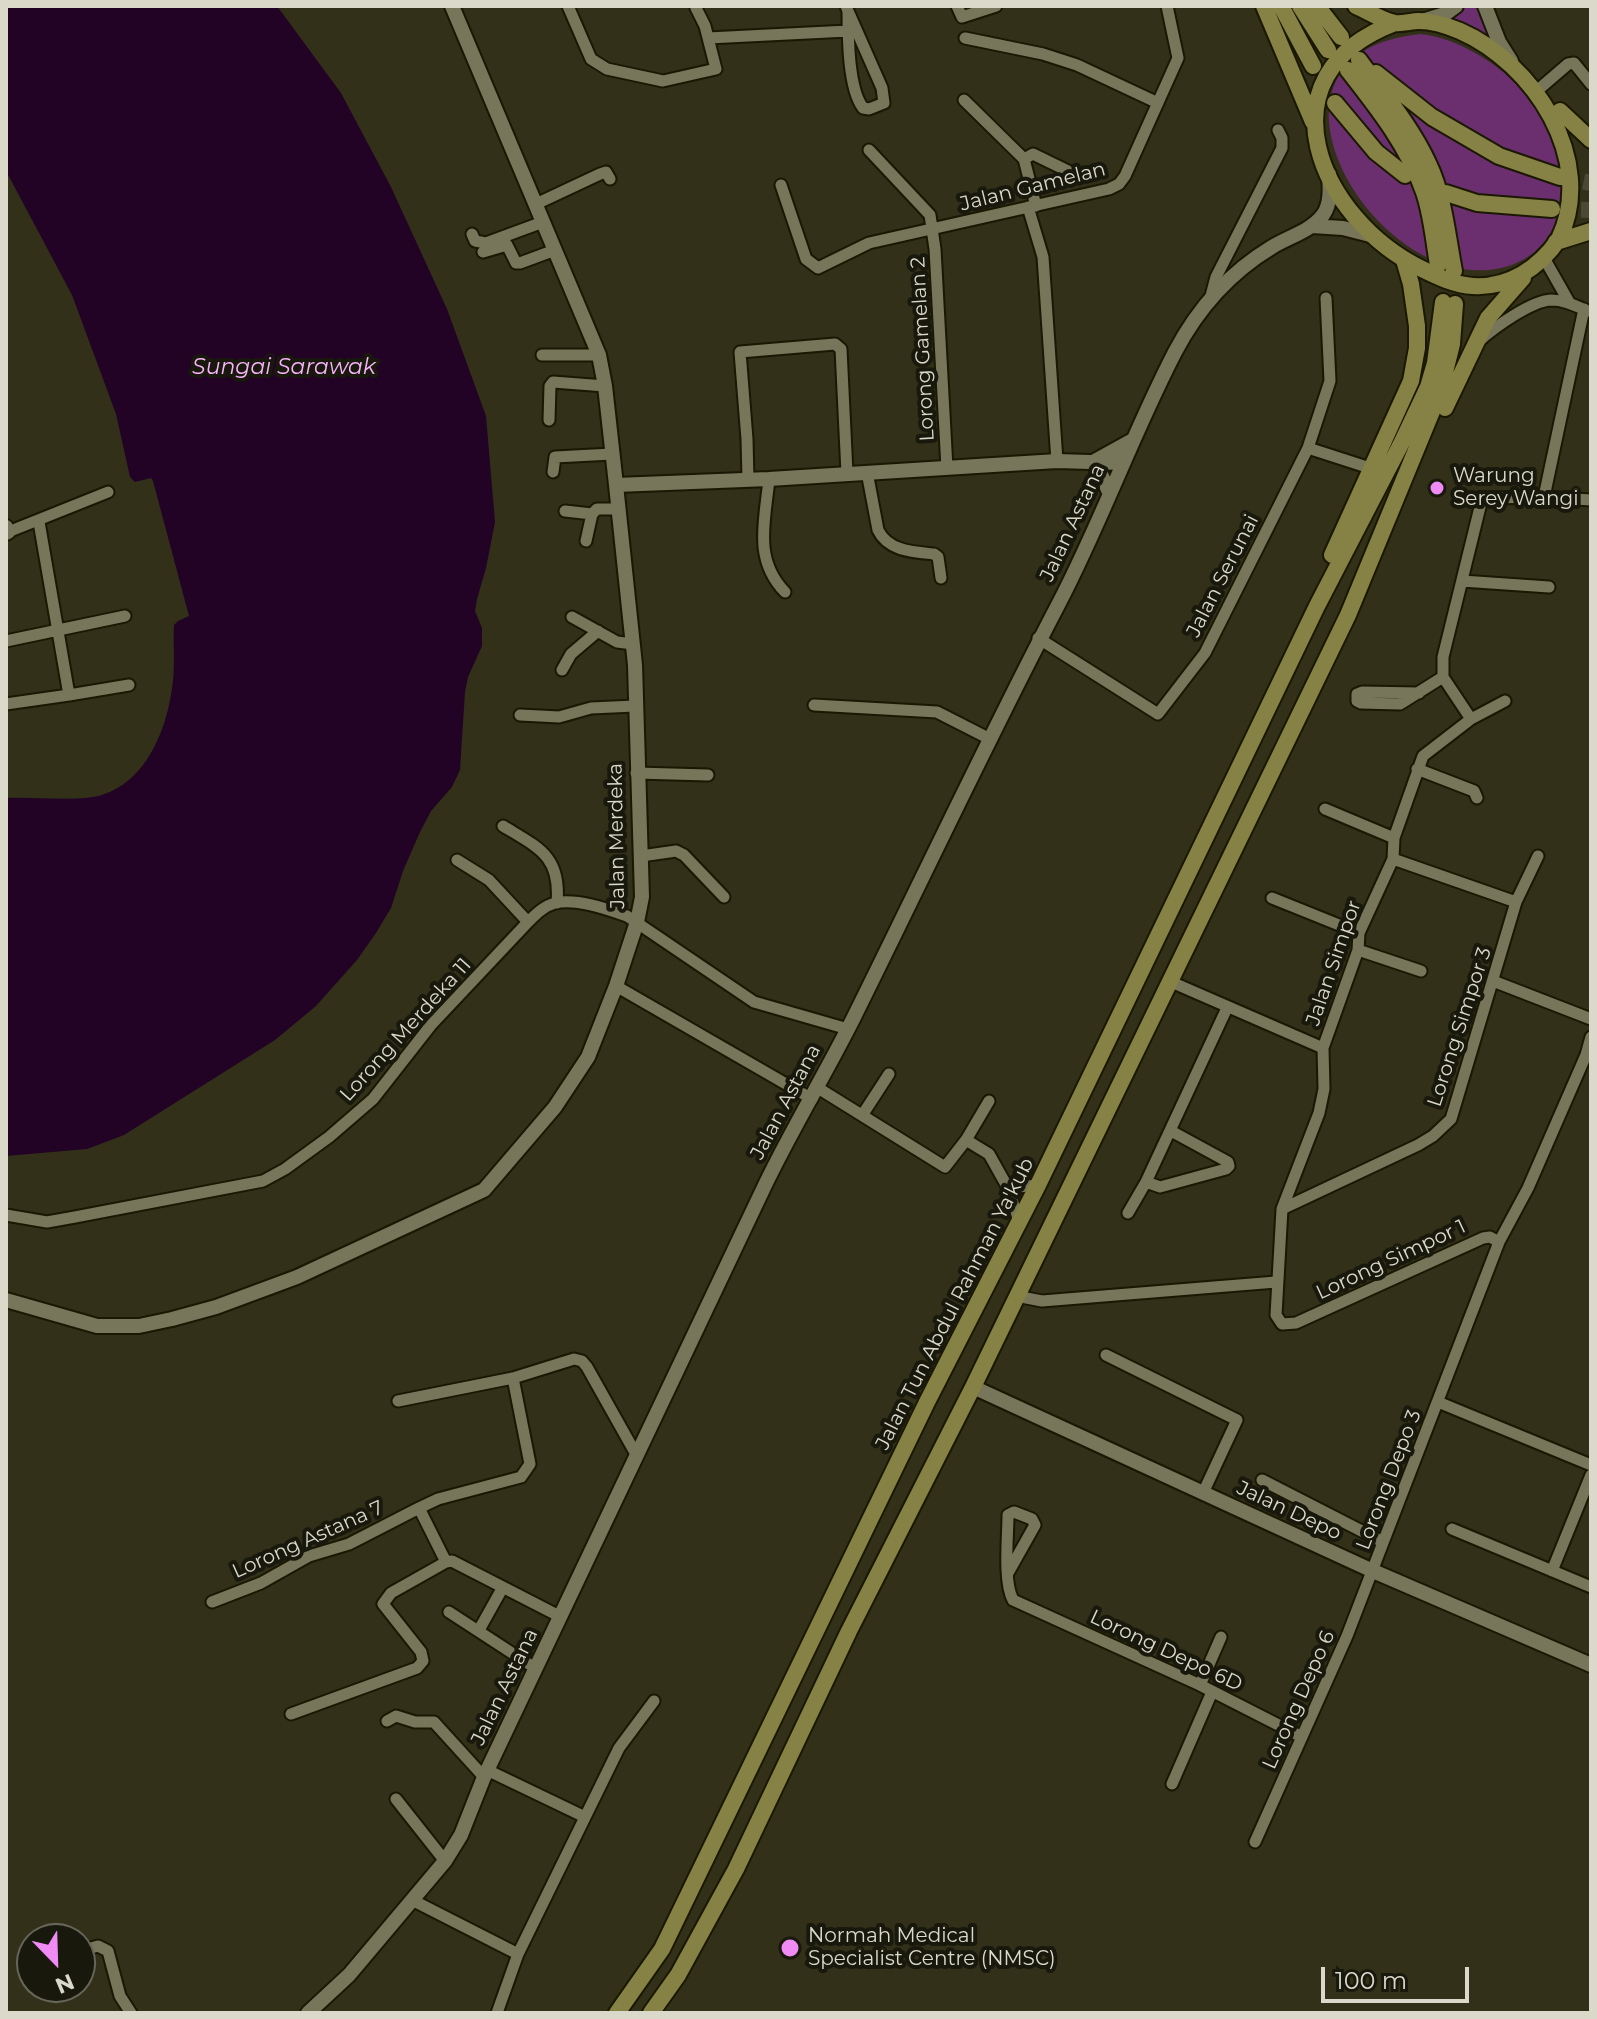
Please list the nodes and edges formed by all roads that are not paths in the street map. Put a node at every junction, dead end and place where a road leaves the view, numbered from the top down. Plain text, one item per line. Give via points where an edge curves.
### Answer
1 (452, 6) edge
2 (568, 6) edge
3 (957, 6) edge
4 (996, 6) edge
5 (1167, 6) edge
6 (1264, 6) edge
7 (1281, 6) edge
8 (1300, 6) edge
9 (1317, 6) edge
10 (1356, 6) edge
11 (1456, 6) edge
12 (1485, 6) edge
13 (696, 8) dead end
14 (847, 9) edge
15 (1421, 21) junction
16 (1395, 23) junction
17 (848, 31) junction
18 (1341, 37) dead end
19 (708, 38) junction
20 (965, 38) dead end
21 (1328, 50) dead end
22 (1511, 61) junction
23 (1313, 66) dead end
24 (1591, 84) edge
25 (1543, 94) junction
26 (964, 100) dead end
27 (1158, 103) junction
28 (1335, 103) dead end
29 (1313, 124) junction
30 (1278, 130) dead end
31 (1591, 140) edge
32 (869, 150) dead end
33 (1024, 159) junction
34 (1074, 174) dead end
35 (1329, 174) junction
36 (1405, 175) dead end
37 (1560, 177) tunnel mouth
38 (610, 179) dead end
39 (781, 185) dead end
40 (1446, 193) dead end
41 (536, 204) junction
42 (1032, 206) junction
43 (1552, 209) tunnel mouth
44 (543, 222) junction
45 (1312, 226) junction
46 (933, 229) junction
47 (1591, 231) edge
48 (472, 234) dead end
49 (1377, 238) junction
50 (1556, 242) junction
51 (555, 250) junction
52 (483, 252) dead end
53 (1404, 260) junction
54 (1538, 263) junction
55 (1446, 268) dead end
56 (1211, 296) junction
57 (1326, 298) dead end
58 (1569, 302) junction
59 (1588, 310) edge
60 (1472, 346) junction
61 (542, 355) dead end
62 (599, 355) junction
63 (605, 386) junction
64 (549, 420) dead end
65 (1133, 440) junction
66 (1308, 448) junction
67 (612, 454) junction
68 (1057, 461) junction
69 (1095, 461) junction
70 (1123, 463) junction
71 (947, 468) junction
72 (1373, 469) junction
73 (553, 472) dead end
74 (867, 472) junction
75 (847, 473) junction
76 (748, 479) junction
77 (769, 479) junction
78 (616, 485) junction
79 (108, 492) dead end
80 (1109, 492) junction
81 (1544, 497) junction
82 (1591, 500) edge
83 (618, 509) junction
84 (565, 511) dead end
85 (592, 514) junction
86 (39, 522) junction
87 (7, 531) edge
88 (586, 541) dead end
89 (941, 578) dead end
90 (1462, 581) junction
91 (1549, 587) dead end
92 (785, 592) dead end
93 (1317, 606) junction
94 (1348, 615) junction
95 (125, 616) dead end
96 (572, 617) dead end
97 (59, 630) junction
98 (598, 631) junction
99 (1038, 638) junction
100 (6, 641) edge
101 (633, 644) junction
102 (562, 670) dead end
103 (1443, 677) junction
104 (129, 685) dead end
105 (1419, 693) dead end
106 (69, 695) junction
107 (1505, 701) dead end
108 (6, 704) edge
109 (814, 705) dead end
110 (635, 706) junction
111 (520, 715) dead end
112 (1471, 719) junction
113 (990, 739) junction
114 (1417, 769) junction
115 (636, 773) junction
116 (708, 775) dead end
117 (1477, 798) dead end
118 (1325, 809) dead end
119 (503, 826) dead end
120 (1394, 838) junction
121 (641, 856) junction
122 (1538, 856) dead end
123 (1393, 859) junction
124 (457, 860) dead end
125 (724, 897) dead end
126 (1272, 898) dead end
127 (1516, 902) junction
128 (557, 903) junction
129 (528, 922) junction
130 (637, 922) junction
131 (1359, 933) junction
132 (1358, 950) junction
133 (1421, 971) dead end
134 (1169, 981) junction
135 (1493, 981) junction
136 (616, 986) junction
137 (1227, 1008) junction
138 (1591, 1019) edge
139 (848, 1029) junction
140 (1591, 1037) edge
141 (1323, 1048) junction
142 (889, 1074) dead end
143 (815, 1093) junction
144 (989, 1101) dead end
145 (863, 1114) junction
146 (1171, 1131) junction
147 (966, 1140) junction
148 (1146, 1182) junction
149 (1038, 1185) junction
150 (1008, 1188) junction
151 (1282, 1209) junction
152 (1128, 1213) dead end
153 (6, 1215) edge
154 (1019, 1221) junction
155 (1499, 1242) junction
156 (1276, 1282) junction
157 (1016, 1296) junction
158 (6, 1300) edge
159 (1276, 1315) joint
160 (1106, 1355) dead end
161 (513, 1378) junction
162 (973, 1387) junction
163 (398, 1401) dead end
164 (1438, 1402) junction
165 (637, 1456) junction
166 (1591, 1465) edge
167 (1591, 1475) edge
168 (1262, 1480) dead end
169 (1203, 1493) junction
170 (419, 1508) junction
171 (1452, 1529) dead end
172 (1383, 1542) junction
173 (446, 1562) junction
174 (1373, 1571) junction
175 (1552, 1571) junction
176 (1008, 1573) junction
177 (503, 1587) junction
178 (1591, 1587) edge
179 (212, 1602) dead end
180 (449, 1612) dead end
181 (561, 1617) junction
182 (479, 1630) junction
183 (1221, 1637) dead end
184 (1591, 1665) edge
185 (535, 1668) junction
186 (1200, 1685) junction
187 (1212, 1692) junction
188 (654, 1701) dead end
189 (291, 1714) dead end
190 (387, 1721) dead end
191 (1302, 1737) junction
192 (486, 1773) junction
193 (1172, 1784) dead end
194 (396, 1799) dead end
195 (585, 1817) junction
196 (1255, 1842) dead end
197 (445, 1861) junction
198 (736, 1869) junction
199 (412, 1900) junction
200 (96, 1947) edge
201 (662, 1949) junction
202 (518, 1954) junction
203 (131, 2013) edge
204 (308, 2013) edge
205 (497, 2013) edge
206 (617, 2013) edge
207 (651, 2013) edge

1 - 41 street, Jalan Merdeka
2 - 19 street via 591,59 607,69 663,81 716,69
3 - 4 street via 962,17
5 - 27 street, Jalan Gamelan via 1178,58
6 - 29 main road
7 - 23 main road
8 - 21 main road
9 - 18 main road
10 - 16 main road
11 - 15 street
12 - 22 street
13 - 19 street
14 - 17 street
14 - 17 street via 882,88 884,103 869,109 855,92
15 - 16 main road
15 - 22 main road via 1453,28
16 - 29 main road via 1351,46 1333,65 1318,93
17 - 19 street
20 - 27 street via 1054,58
22 - 25 main road
24 - 25 street via 1574,63 1568,64
25 - 31 main road
25 - 50 main road via 1564,128 1576,186 1569,220
26 - 33 street
27 - 42 street, Jalan Gamelan via 1119,184
28 - 36 main road via 1376,152
29 - 35 main road
30 - 56 street via 1282,148
32 - 46 street via 930,215
33 - 34 street via 1033,154
33 - 42 street
35 - 45 street via 1327,209
35 - 49 main road via 1349,208
37 - 55 main road via 1499,156 1354,65 1402,119 1428,163 1440,197
38 - 41 street via 606,172 600,174
39 - 46 street, Jalan Gamelan via 806,259 818,268 869,243
40 - 43 main road via 1477,203
41 - 44 street, Jalan Merdeka
42 - 46 street, Jalan Gamelan
42 - 68 street via 1043,257
44 - 48 street via 486,243 475,241
44 - 51 street, Jalan Merdeka
45 - 49 street
45 - 56 street, Jalan Astana via 1257,257
46 - 71 street, Lorong Gamelan 2
47 - 50 main road
49 - 53 main road
50 - 54 main road
51 - 52 street via 520,263 507,245
51 - 62 street, Jalan Merdeka
53 - 54 main road via 1468,286 1508,281
53 - 72 main road via 1417,348 1411,381
54 - 58 street
54 - 60 main road via 1488,318
56 - 65 street, Jalan Astana via 1177,349
57 - 66 street, Jalan Serunai via 1330,381
58 - 59 street
58 - 60 street via 1548,300 1499,324
59 - 81 street
60 - 94 main road via 1368,591
61 - 62 street
62 - 63 street, Jalan Merdeka
63 - 64 street via 553,382
63 - 67 street, Jalan Merdeka
65 - 69 street
65 - 70 street, Jalan Astana
66 - 72 street
66 - 99 street, Jalan Serunai via 1205,653 1158,714
67 - 73 street via 555,457
67 - 78 street, Jalan Merdeka
68 - 69 street
68 - 71 street
69 - 70 street
69 - 80 street
70 - 80 street, Jalan Astana
71 - 74 street
72 - 93 main road via 1319,581
74 - 75 street
74 - 89 street via 882,539 934,554
75 - 76 street via 841,349 835,344 740,352
75 - 77 street
76 - 77 street
76 - 78 street
77 - 92 street via 763,552
78 - 83 street, Jalan Merdeka
79 - 86 street
80 - 99 street, Jalan Astana
81 - 82 street
81 - 90 street via 1488,498 1481,503
83 - 85 street
83 - 101 street, Jalan Merdeka
84 - 85 street
85 - 88 street
86 - 87 street
86 - 97 street
90 - 91 street
90 - 103 street
93 - 94 main road via 1428,387 1449,303 1452,344 1440,392
93 - 149 main road, Jalan Tun Abdul Rahman Ya'kub
94 - 134 main road
95 - 97 street
96 - 98 street
97 - 100 street
97 - 106 street
98 - 101 street
98 - 102 street via 571,654
99 - 113 street, Jalan Astana
101 - 110 street, Jalan Merdeka
103 - 105 street
103 - 112 street
104 - 106 street
106 - 108 street
107 - 112 street, Jalan Simpor
109 - 113 street via 937,712
110 - 111 street via 591,708 559,717
110 - 115 street, Jalan Merdeka
112 - 114 street, Jalan Simpor via 1429,749
113 - 139 street, Jalan Astana
114 - 117 street via 1474,791
114 - 120 street, Jalan Simpor
115 - 116 street
115 - 121 street, Jalan Merdeka
118 - 120 street
119 - 128 street via 553,863 559,882
120 - 123 street, Jalan Simpor
121 - 125 street via 676,851
121 - 130 street, Jalan Merdeka
122 - 127 street, Lorong Simpor 3
123 - 127 street
123 - 131 street, Jalan Simpor
124 - 129 street via 489,880
126 - 131 street
127 - 135 street, Lorong Simpor 3
128 - 129 street, Lorong Merdeka 11
128 - 130 street via 608,910
129 - 153 street, Lorong Merdeka 11 via 431,1025 373,1099 285,1169 263,1181 61,1220
130 - 136 street, Jalan Merdeka
130 - 139 street via 754,1002
131 - 132 street, Jalan Simpor
132 - 133 street
132 - 141 street, Jalan Simpor
134 - 137 street
134 - 157 main road
135 - 138 street
135 - 151 street, Lorong Simpor 3 via 1445,1127
136 - 143 street
136 - 158 street, Jalan Merdeka via 588,1057 555,1107 484,1190 297,1277 172,1319 97,1326
137 - 141 street
137 - 146 street
139 - 143 street, Jalan Astana
140 - 155 street via 1528,1188
141 - 151 street, Jalan Simpor via 1319,1113
142 - 145 street
143 - 145 street
143 - 165 street, Jalan Astana via 766,1183
144 - 147 street
145 - 147 street via 945,1167
146 - 148 street
146 - 148 street via 1229,1166 1160,1187
147 - 150 street via 989,1154
148 - 152 street
149 - 150 street
149 - 154 main road, Jalan Tun Abdul Rahman Ya'kub
150 - 154 street
151 - 156 street, Jalan Simpor
154 - 201 main road, Jalan Tun Abdul Rahman Ya'kub
155 - 159 street, Lorong Simpor 1 via 1483,1238 1296,1323 1282,1324
155 - 164 street, Lorong Simpor 1
156 - 157 street via 1042,1301
156 - 159 street, Jalan Simpor
157 - 162 main road
160 - 169 street via 1237,1420
161 - 163 street
161 - 165 street via 582,1361
161 - 170 street, Lorong Astana 7 via 530,1464 527,1472
162 - 169 street, Jalan Depo
162 - 198 main road
164 - 166 street
164 - 172 street, Lorong Depo 3
165 - 181 street, Jalan Astana
167 - 175 street
168 - 172 street
169 - 174 street, Jalan Depo
170 - 173 street
170 - 179 street, Lorong Astana 7
171 - 175 street
172 - 174 street, Lorong Depo 3
173 - 177 street
173 - 189 street via 391,1593 383,1604 421,1652 423,1661 417,1668
174 - 184 street, Jalan Depo
174 - 191 street, Lorong Depo 6
175 - 178 street
176 - 176 street via 1035,1525 1014,1512 1008,1515
176 - 186 street, Lorong Depo 6D via 1013,1600
177 - 181 street
177 - 182 street
180 - 182 street
181 - 185 street, Jalan Astana
182 - 185 street
183 - 186 street
185 - 192 street, Jalan Astana
186 - 187 street, Lorong Depo 6D
187 - 191 street, Lorong Depo 6D
187 - 193 street
188 - 195 street via 619,1748
190 - 192 street via 396,1716 434,1722
191 - 196 street, Lorong Depo 6
192 - 195 street
192 - 197 street, Jalan Astana
194 - 197 street
195 - 202 street
197 - 199 street, Jalan Astana
198 - 201 main road via 724,1861 709,1867
198 - 207 main road
199 - 202 street
199 - 204 street, Jalan Astana via 349,1975
200 - 203 street via 108,1951 120,1996
201 - 206 main road, Jalan Tun Abdul Rahman Ya'kub
202 - 205 street

